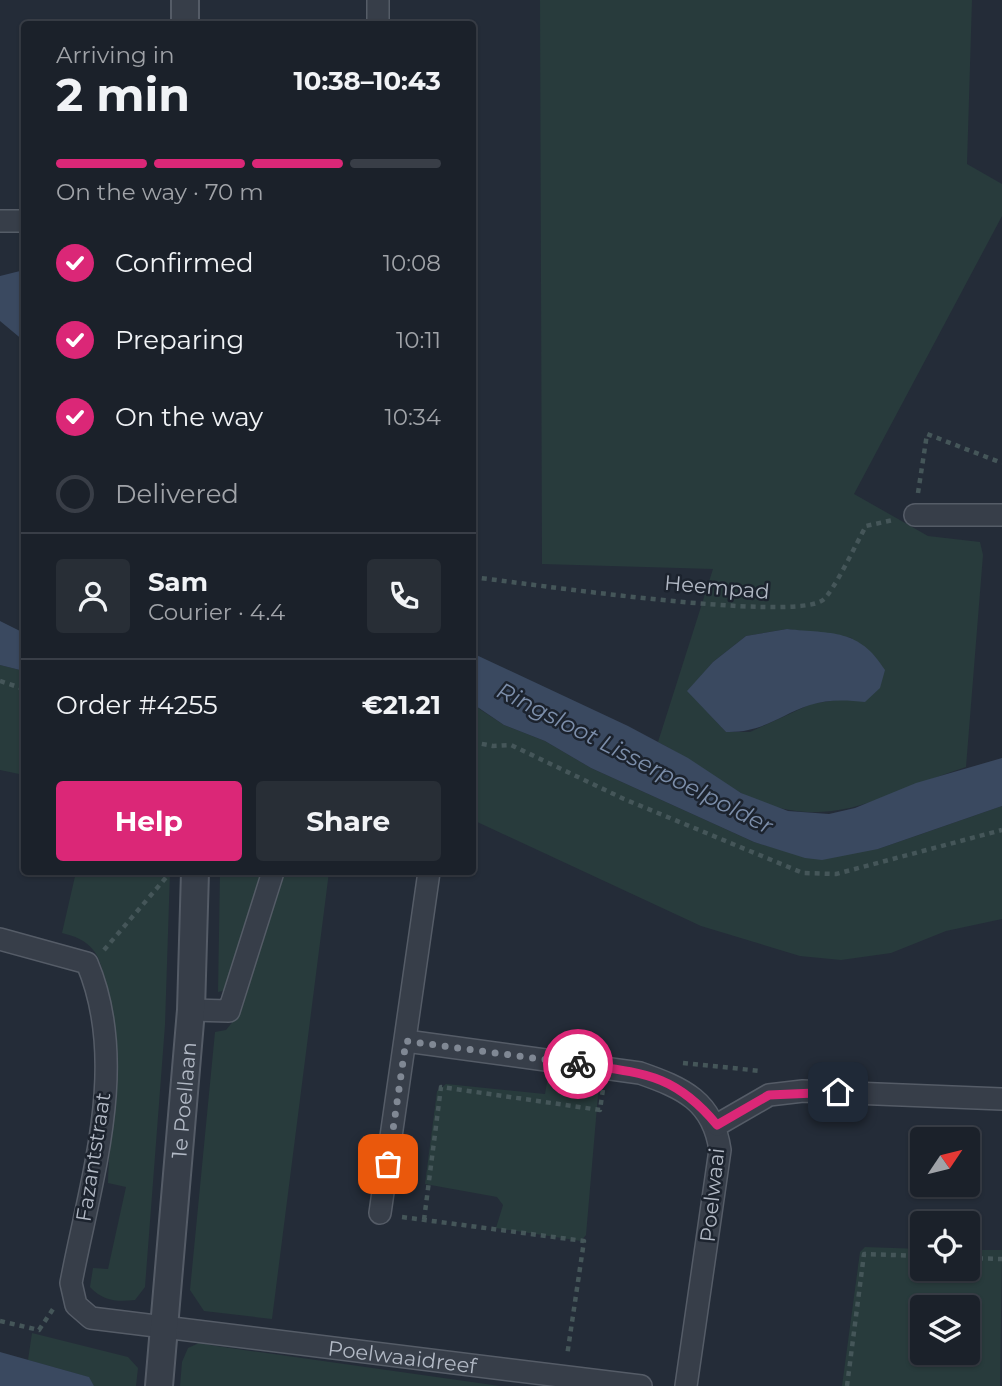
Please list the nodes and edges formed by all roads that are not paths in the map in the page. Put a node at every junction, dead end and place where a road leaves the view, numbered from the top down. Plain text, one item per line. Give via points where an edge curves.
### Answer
1 (185, 0) edge
2 (378, 0) edge
3 (185, 21) edge
4 (378, 21) edge
5 (0, 221) edge
6 (21, 221) edge
7 (915, 515) road end
8 (1002, 515) edge
9 (195, 875) edge
10 (271, 875) edge
11 (429, 875) edge
12 (0, 939) edge
13 (191, 1010) junction
14 (406, 1041) junction
15 (1002, 1099) edge
16 (717, 1125) junction
17 (380, 1213) road end
18 (165, 1327) junction
19 (159, 1386) edge
20 (640, 1386) edge
21 (686, 1386) edge

1 - 3 street
2 - 4 street
5 - 6 street
7 - 8 street
9 - 13 street, 1e Poellaan
10 - 13 street via 229,1011
11 - 14 street
12 - 18 street, Fazantstraat via 87,964 97,988 105,1049 105,1104 71,1283 76,1305 92,1318
13 - 18 street, 1e Poellaan
14 - 16 street, Poelwaai via 640,1073 694,1098
14 - 17 street
15 - 16 street via 803,1091 769,1095
16 - 21 street, Poelwaai via 720,1150
18 - 19 street, 1e Poellaan
18 - 20 street, Poelwaaidreef

